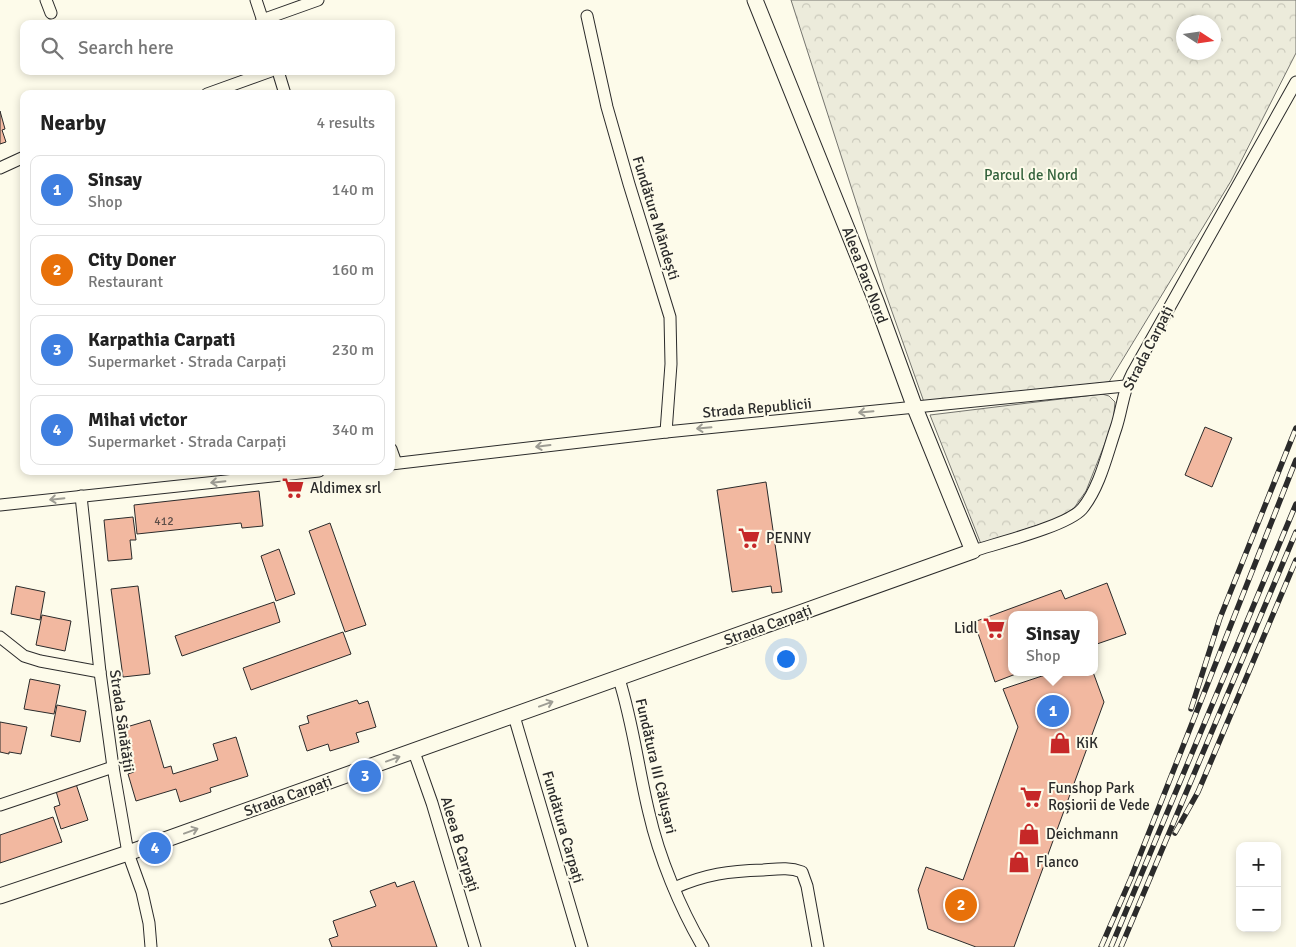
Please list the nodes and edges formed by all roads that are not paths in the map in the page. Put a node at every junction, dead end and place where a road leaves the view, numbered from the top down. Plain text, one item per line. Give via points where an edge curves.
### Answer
1 (46, 0) edge
2 (256, 0) edge
3 (318, 0) edge
4 (755, 0) edge
5 (51, 13) dead end
6 (587, 16) dead end
7 (262, 20) edge
8 (268, 20) edge
9 (260, 75) edge
10 (279, 75) edge
11 (1296, 82) edge
12 (218, 90) edge
13 (284, 90) edge
14 (20, 159) edge
15 (0, 168) edge
16 (1125, 386) junction
17 (915, 408) junction
18 (666, 432) junction
19 (395, 464) edge
20 (281, 475) edge
21 (81, 496) junction
22 (0, 505) edge
23 (973, 551) junction
24 (0, 637) edge
25 (100, 672) junction
26 (619, 679) junction
27 (514, 716) junction
28 (414, 752) junction
29 (113, 767) junction
30 (0, 805) edge
31 (128, 853) junction
32 (674, 888) junction
33 (0, 896) edge
34 (151, 947) edge
35 (475, 947) edge
36 (582, 947) edge
37 (703, 947) edge
38 (818, 947) edge

1 - 5 street
2 - 7 street
3 - 8 street
4 - 17 street, Aleea Parc Nord via 876,301
6 - 18 street, Fundătura Măndești via 609,115 670,317
9 - 12 street
10 - 13 street
11 - 16 street, Strada Carpați
14 - 15 street
16 - 17 street, Strada Republicii
16 - 23 street, Strada Carpați via 1100,474 1083,508 1066,521
17 -> 18 street, Strada Republicii
17 - 23 street, Aleea Parc Nord
18 -> 19 street, Strada Republicii
20 -> 21 street
21 -> 22 street
21 - 25 street, Strada Sănătății
23 - 26 street, Strada Carpați
24 - 25 street via 32,659
25 - 29 street, Strada Sănătății
27 -> 26 street, Strada Carpați
26 - 32 street, Fundătura III Călușari via 649,814
27 - 28 street, Strada Carpați
27 - 36 street, Fundătura Carpați
31 -> 28 street, Strada Carpați
28 - 35 street, Aleea B Carpați
29 - 30 street
29 - 31 street, Strada Sănătății
31 - 33 street, Strada Carpați
31 - 34 street, Strada Sănătății via 142,892
32 - 37 street, Fundătura III Călușari
32 - 38 street via 694,879 725,872 791,868 802,872

